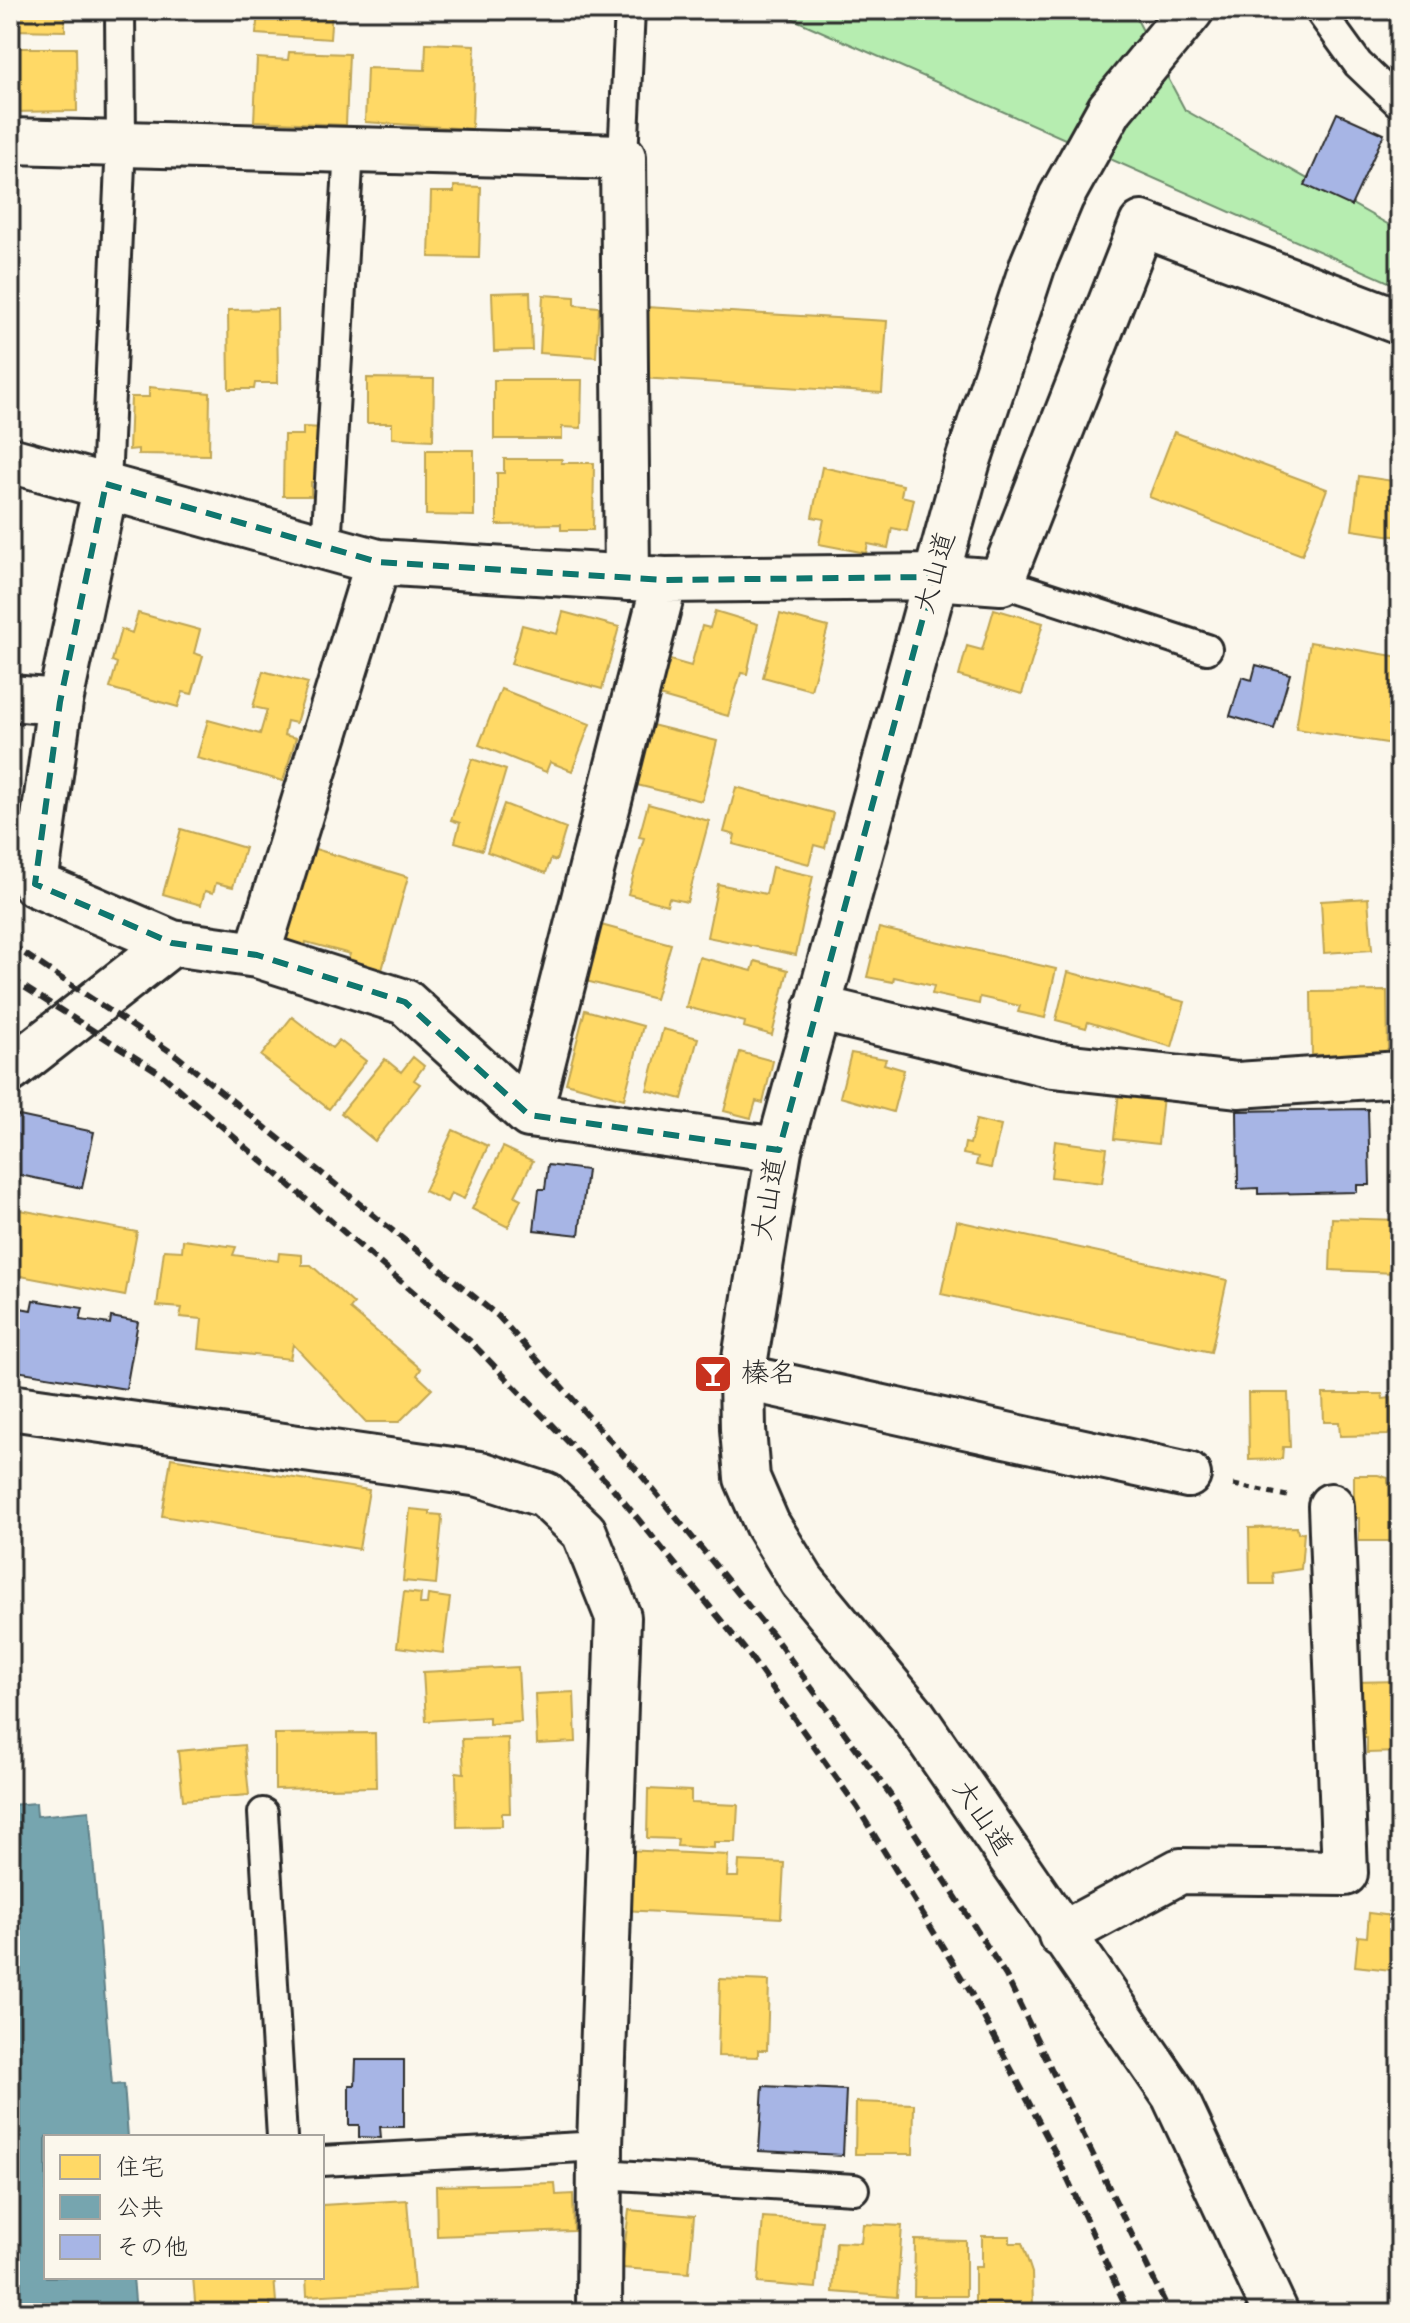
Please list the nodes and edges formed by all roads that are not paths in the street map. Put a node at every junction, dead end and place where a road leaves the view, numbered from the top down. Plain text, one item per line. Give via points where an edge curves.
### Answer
1 (120, 10) edge
2 (630, 10) edge
3 (1191, 10) edge
4 (1319, 10) edge
5 (1400, 104) edge
6 (10, 141) edge
7 (121, 142) junction
8 (349, 149) junction
9 (623, 157) junction
10 (1400, 322) edge
11 (10, 460) edge
12 (106, 484) junction
13 (326, 548) junction
14 (378, 562) junction
15 (934, 577) junction
16 (646, 579) junction
17 (1001, 582) junction
18 (1207, 649) dead end
19 (10, 698) edge
20 (60, 702) junction
21 (172, 943) junction
22 (257, 955) junction
23 (817, 1008) junction
24 (12, 1064) edge
25 (1400, 1074) edge
26 (529, 1115) junction
27 (779, 1150) junction
28 (742, 1377) junction
29 (10, 1407) edge
30 (1188, 1475) dead end
31 (1331, 1506) dead end
32 (263, 1813) dead end
33 (1061, 1935) junction
34 (282, 2135) edge
35 (600, 2160) junction
36 (324, 2161) edge
37 (854, 2189) dead end
38 (599, 2313) edge
39 (1276, 2313) edge

1 - 7 lane
2 - 9 lane
3 - 15 street, 大山道 via 1110,109 1061,197 1033,264
4 - 5 lane via 1358,64
6 - 7 street
7 - 8 street
7 - 12 lane
8 - 9 street
8 - 13 lane
9 - 16 street
10 - 17 street via 1142,224
11 - 12 street
12 - 13 street
12 - 20 street
13 - 14 street
14 - 16 street
14 - 22 street
15 - 16 street
15 - 17 street
15 - 23 street, 大山道
16 - 26 street
17 - 18 lane
19 - 20 street
20 - 21 street via 35,884
21 - 22 street
21 - 24 street
22 - 26 street via 405,1002
23 - 25 street via 1053,1065 1238,1085
23 - 27 street, 大山道
26 - 27 street
27 - 28 street, 大山道
28 - 30 street
28 - 33 street, 大山道 via 747,1478 767,1524 802,1581 912,1714
29 - 35 street via 480,1474 545,1495 584,1532 618,1617
31 - 33 street via 1345,1873 1180,1871
32 - 34 lane
33 - 39 street, 大山道 via 1174,2095
35 - 36 lane
35 - 37 lane
35 - 38 street

